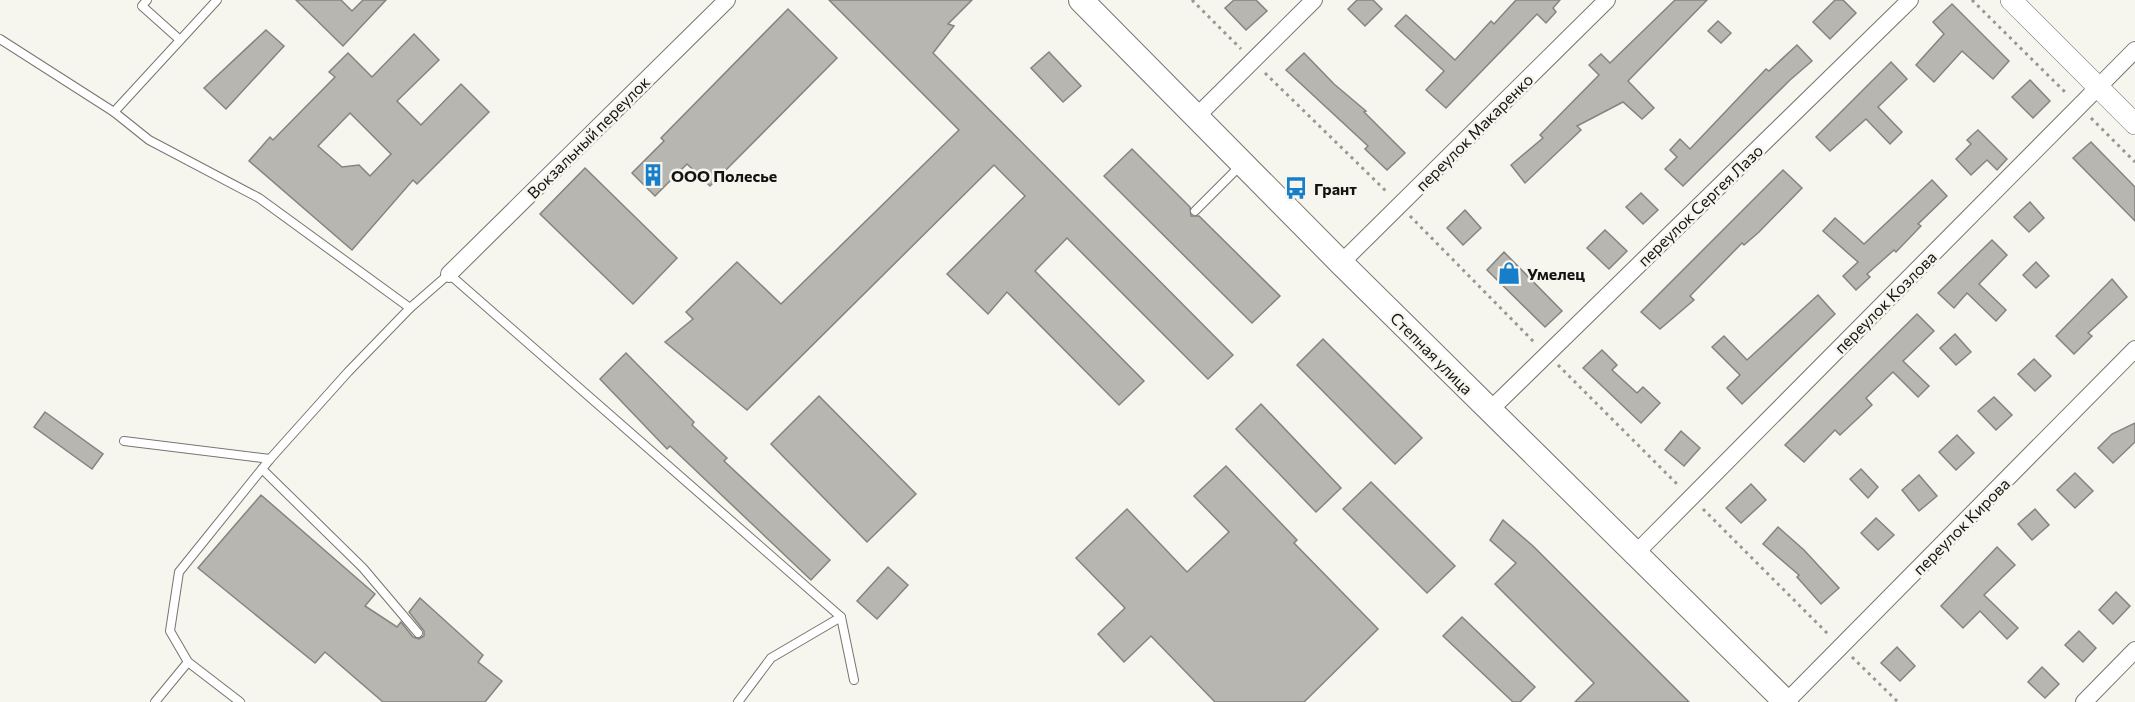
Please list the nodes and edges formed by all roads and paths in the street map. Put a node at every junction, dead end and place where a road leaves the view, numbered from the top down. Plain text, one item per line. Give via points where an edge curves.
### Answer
1 (147, 0) edge
2 (217, 0) edge
3 (727, 0) edge
4 (1082, 0) edge
5 (1314, 0) edge
6 (1606, 0) edge
7 (1910, 0) edge
8 (1972, 0) edge
9 (2011, 0) edge
10 (0, 39) edge
11 (180, 40) junction
12 (2135, 50) edge
13 (2098, 87) junction
14 (2079, 106) junction
15 (114, 112) junction
16 (1196, 117) junction
17 (2135, 124) edge
18 (2135, 162) edge
19 (1242, 163) junction
20 (1195, 211) dead end
21 (1341, 263) junction
22 (449, 274) junction
23 (410, 308) junction
24 (2135, 349) edge
25 (1490, 410) junction
26 (124, 441) dead end
27 (270, 459) junction
28 (262, 469) junction
29 (1635, 554) junction
30 (841, 617) junction
31 (418, 633) dead end
32 (2135, 650) edge
33 (188, 662) junction
34 (854, 680) dead end
35 (155, 702) edge
36 (240, 702) edge
37 (738, 702) edge
38 (1786, 702) edge
39 (2084, 702) edge

1 - 11 lane via 141,6
2 - 11 lane
3 - 22 street, Вокзальный переулок
4 - 16 main road, Степная улица
5 - 16 street
6 - 21 street, переулок Макаренко
7 - 25 street, переулок Сергея Лазо
8 - 14 path
9 - 13 street
10 - 15 lane
11 - 15 lane
12 - 13 street, переулок Козлова
13 - 14 street, переулок Козлова
13 - 17 street
14 - 18 path
14 - 29 street, переулок Козлова
15 - 23 lane via 149,140 259,198
16 - 19 main road, Степная улица
19 - 20 lane
19 - 21 main road, Степная улица
21 - 25 main road, Степная улица
22 - 23 lane
22 - 30 lane
23 - 27 lane
24 - 38 street, переулок Кирова
25 - 29 main road, Степная улица
26 - 27 lane
27 - 28 lane
28 - 31 lane via 363,568
28 - 33 lane via 179,572 170,631
29 - 38 main road, Степная улица
30 - 34 lane
30 - 37 lane via 771,658
32 - 39 street
33 - 35 lane
33 - 36 lane

